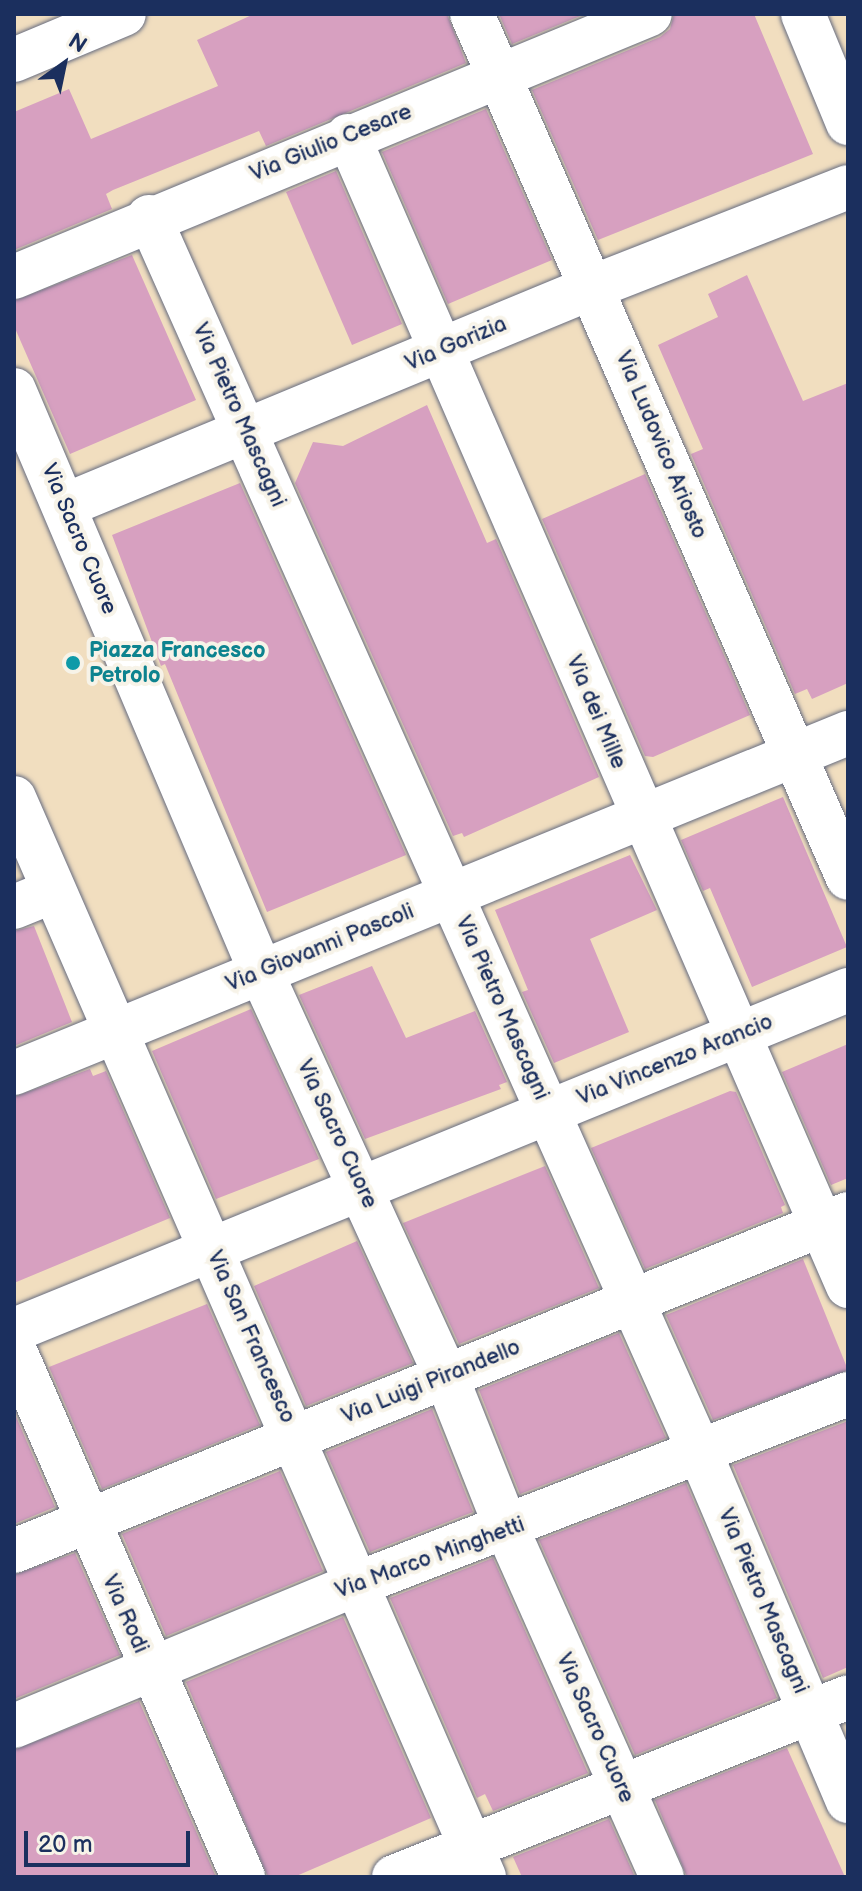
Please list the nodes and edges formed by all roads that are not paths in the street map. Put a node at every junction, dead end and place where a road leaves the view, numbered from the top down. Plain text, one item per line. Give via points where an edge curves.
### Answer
1 (124, 14) edge
2 (472, 14) edge
3 (650, 14) edge
4 (803, 14) edge
5 (14, 60) edge
6 (500, 74) junction
7 (848, 123) edge
8 (348, 136) junction
9 (848, 187) edge
10 (149, 217) junction
11 (14, 277) edge
12 (593, 287) junction
13 (441, 350) junction
14 (14, 390) edge
15 (247, 430) junction
16 (66, 505) junction
17 (848, 733) edge
18 (795, 755) junction
19 (14, 798) edge
20 (641, 817) junction
21 (848, 878) edge
22 (451, 895) junction
23 (34, 899) edge
24 (261, 972) junction
25 (848, 990) edge
26 (116, 1032) junction
27 (738, 1035) junction
28 (14, 1073) edge
29 (548, 1112) junction
30 (362, 1188) junction
31 (834, 1219) edge
32 (212, 1249) junction
33 (848, 1286) edge
34 (633, 1301) junction
35 (14, 1330) edge
36 (14, 1349) edge
37 (446, 1376) junction
38 (848, 1394) edge
39 (295, 1438) junction
40 (701, 1455) junction
41 (85, 1523) junction
42 (507, 1529) junction
43 (14, 1551) edge
44 (354, 1585) junction
45 (149, 1669) junction
46 (829, 1704) edge
47 (14, 1726) edge
48 (623, 1788) junction
49 (848, 1801) edge
50 (477, 1863) edge
51 (243, 1877) edge
52 (394, 1877) edge
53 (662, 1877) edge

1 - 5 street
2 - 6 street, Via Ludovico Ariosto
3 - 6 street, Via Giulio Cesare
4 - 7 street
6 - 8 street, Via Giulio Cesare
6 - 12 street, Via Ludovico Ariosto
8 - 10 street, Via Giulio Cesare
8 - 13 street, Via dei Mille
9 - 12 street, Via Gorizia
10 - 11 street, Via Giulio Cesare
10 - 15 street, Via Pietro Mascagni
12 - 13 street, Via Gorizia
12 - 18 street, Via Ludovico Ariosto
13 - 15 street, Via Gorizia
13 - 20 street, Via dei Mille
14 - 16 street, Via Sacro Cuore
15 - 16 street, Via Gorizia
15 - 22 street, Via Pietro Mascagni
16 - 24 street, Via Sacro Cuore
17 - 18 street, Via Giovanni Pascoli
18 - 20 street, Via Giovanni Pascoli
18 - 21 street, Via Ludovico Ariosto
19 - 23 street, Via San Francesco
20 - 22 street, Via Giovanni Pascoli
20 - 27 street, Via dei Mille
22 - 24 street, Via Giovanni Pascoli
22 - 29 street, Via Pietro Mascagni
23 - 26 street, Via San Francesco
24 - 26 street, Via Giovanni Pascoli
24 - 30 street, Via Sacro Cuore
25 - 27 street, Via Vincenzo Arancio
26 - 28 street, Via Giovanni Pascoli
26 - 32 street, Via San Francesco
27 - 29 street, Via Vincenzo Arancio
27 - 31 street, Via dei Mille
29 - 30 street, Via Vincenzo Arancio
29 - 34 street, Via Pietro Mascagni
30 - 32 street, Via Vincenzo Arancio
30 - 37 street, Via Sacro Cuore
31 - 33 street, Via dei Mille
31 - 34 street, Via Luigi Pirandello
32 - 35 street, Via Vincenzo Arancio
32 - 39 street, Via San Francesco
34 - 37 street, Via Luigi Pirandello
34 - 40 street, Via Pietro Mascagni
36 - 41 street, Via Rodi
37 - 39 street, Via Luigi Pirandello
37 - 42 street, Via Sacro Cuore
38 - 40 street, Via Marco Minghetti
39 - 41 street, Via Luigi Pirandello
39 - 44 street, Via San Francesco
40 - 42 street, Via Marco Minghetti
40 - 46 street, Via Pietro Mascagni
41 - 43 street, Via Luigi Pirandello
41 - 45 street, Via Rodi
42 - 44 street, Via Marco Minghetti
42 - 48 street, Via Sacro Cuore
44 - 45 street, Via Marco Minghetti
44 - 50 street, Via San Francesco
45 - 47 street, Via Marco Minghetti
45 - 51 street, Via Rodi
46 - 48 street
46 - 49 street, Via Pietro Mascagni
48 - 50 street
48 - 53 street, Via Sacro Cuore
50 - 52 street

